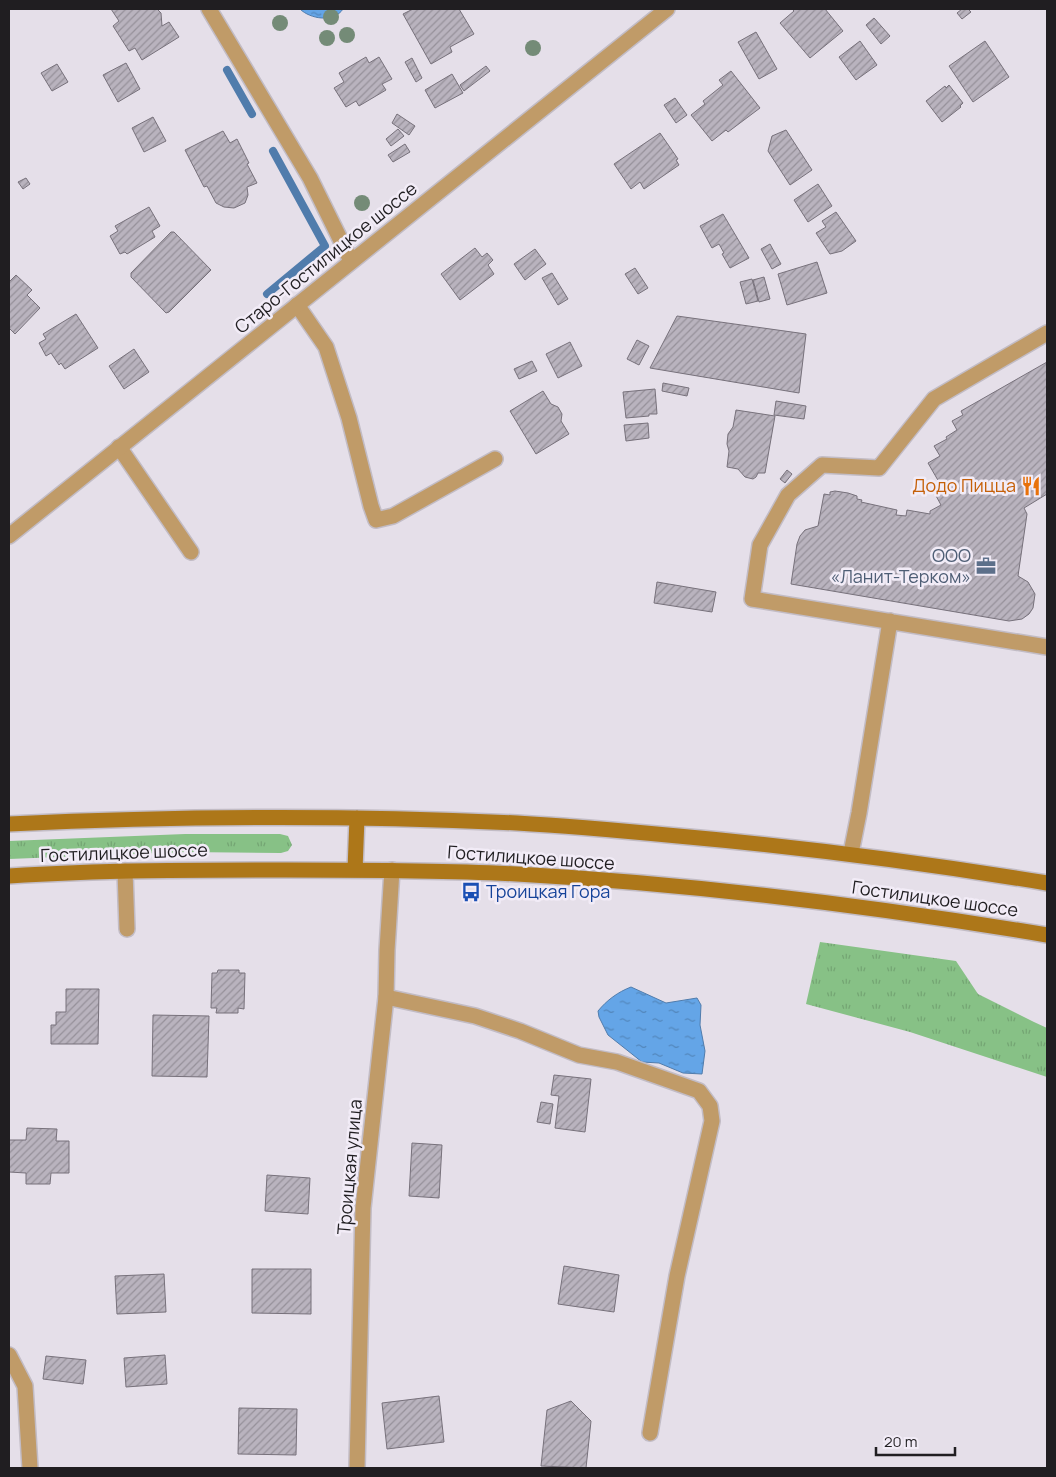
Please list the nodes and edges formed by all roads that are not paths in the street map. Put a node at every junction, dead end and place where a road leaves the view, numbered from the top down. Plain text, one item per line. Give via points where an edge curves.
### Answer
1 (210, 9) edge
2 (667, 9) edge
3 (351, 261) junction
4 (297, 305) junction
5 (1047, 333) edge
6 (119, 447) junction
7 (495, 459) dead end
8 (9, 536) edge
9 (191, 552) dead end
10 (890, 621) junction
11 (1047, 647) edge
12 (357, 818) junction
13 (9, 824) edge
14 (850, 853) junction
15 (355, 870) junction
16 (392, 870) junction
17 (125, 871) junction
18 (9, 876) edge
19 (1047, 883) edge
20 (126, 929) dead end
21 (1047, 935) edge
22 (386, 997) junction
23 (9, 1354) edge
24 (650, 1433) dead end
25 (30, 1468) edge
26 (356, 1468) edge

1 - 3 street via 310,178
2 - 3 street, Старо-Гостилицкое шоссе
3 - 4 street, Старо-Гостилицкое шоссе
4 - 6 street, Старо-Гостилицкое шоссе
4 - 7 street via 326,346 376,520 392,516
5 - 10 street via 934,399 879,468 822,465 788,496 760,545 752,599
6 - 8 street, Старо-Гостилицкое шоссе
6 - 9 street
10 - 11 street
10 - 14 street
12 - 13 main road, Гостилицкое шоссе via 93,820
12 - 14 main road, Гостилицкое шоссе via 520,823
12 - 15 main road
14 - 19 main road, Гостилицкое шоссе
15 - 16 main road, Гостилицкое шоссе
15 - 17 main road, Гостилицкое шоссе
16 - 21 main road, Гостилицкое шоссе via 519,874 734,892
16 - 22 street, Троицкая улица
17 - 18 main road, Гостилицкое шоссе
17 - 20 street
22 - 24 street via 476,1016 579,1055 616,1062 665,1078 699,1090 710,1106 712,1121 677,1276
22 - 26 street, Троицкая улица via 363,1208
23 - 25 street via 25,1386

